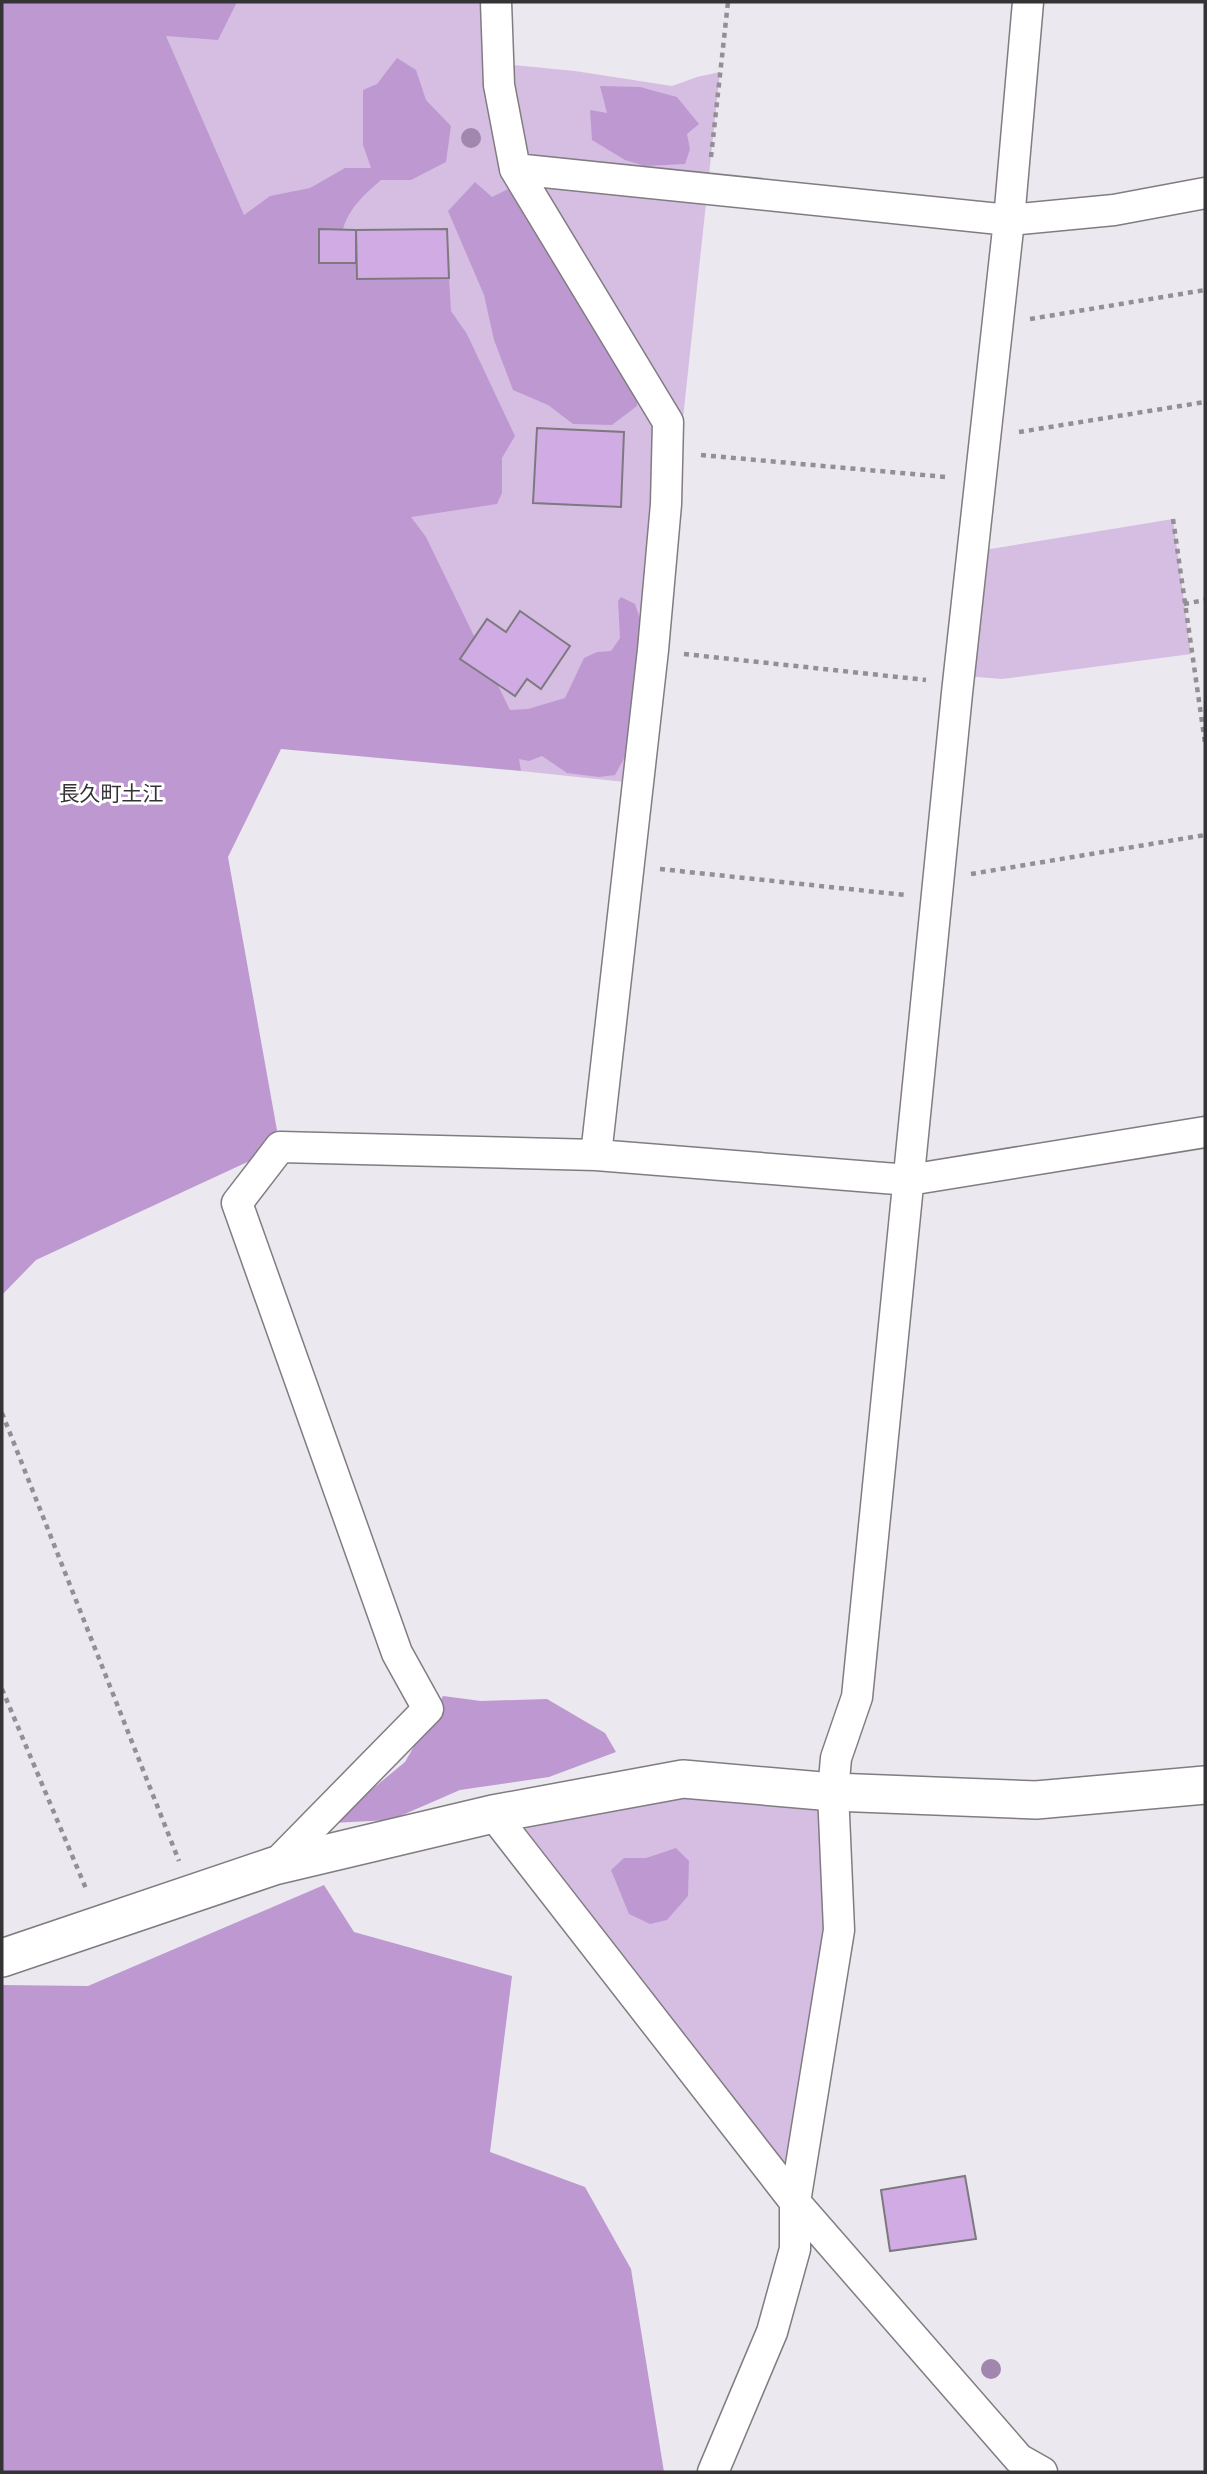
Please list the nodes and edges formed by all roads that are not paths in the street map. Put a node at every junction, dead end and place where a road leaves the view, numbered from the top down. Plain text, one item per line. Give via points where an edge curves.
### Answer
1 (496, 2) edge
2 (1028, 2) edge
3 (515, 169) junction
4 (1205, 193) edge
5 (1009, 219) junction
6 (1205, 1132) edge
7 (596, 1155) junction
8 (909, 1180) junction
9 (1205, 1785) edge
10 (832, 1792) junction
11 (493, 1814) junction
12 (274, 1866) junction
13 (2, 1958) edge
14 (795, 2202) junction
15 (713, 2472) edge
16 (1042, 2472) edge

1 - 3 street via 499,85
2 - 5 street
3 - 5 street
3 - 7 street via 668,422 653,650
4 - 5 street via 1114,210
5 - 8 street
6 - 8 street
7 - 8 street
7 - 12 street via 280,1147 237,1203 397,1653 428,1709
8 - 10 street via 857,1697 836,1758
9 - 10 street via 1036,1800
10 - 11 street via 683,1779
10 - 14 street via 839,1930
11 - 12 street
11 - 14 street
12 - 13 street
14 - 15 street via 795,2249 772,2332
14 - 16 street via 1019,2459

